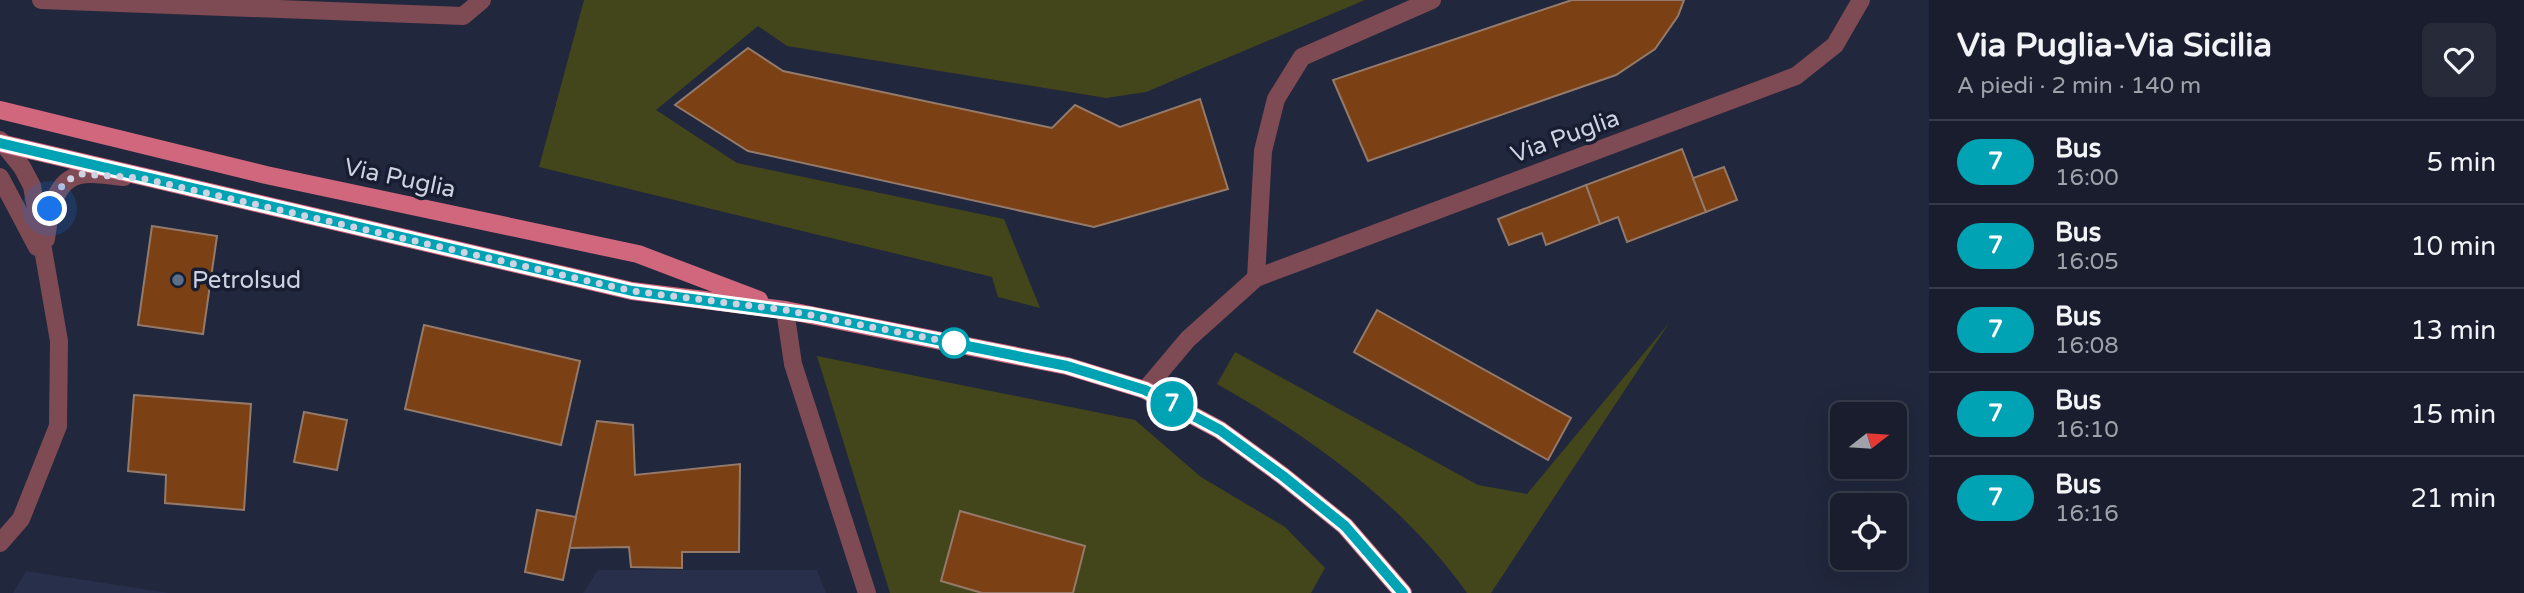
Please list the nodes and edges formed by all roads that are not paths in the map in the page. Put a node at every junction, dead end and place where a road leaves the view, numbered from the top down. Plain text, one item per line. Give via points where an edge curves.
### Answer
1 (46, 0) edge
2 (482, 0) edge
3 (1432, 0) edge
4 (1861, 0) edge
5 (0, 110) edge
6 (2, 143) edge
7 (0, 177) edge
8 (141, 178) junction
9 (43, 260) junction
10 (1256, 278) junction
11 (785, 310) junction
12 (1145, 390) junction
13 (0, 543) edge
14 (867, 593) edge
15 (1403, 593) edge

1 - 2 street via 463,16
3 - 10 street via 1302,57 1276,99 1263,151
4 - 10 street, Via Puglia via 1835,45 1796,76
5 - 11 main road, Via Puglia via 266,175 639,254
6 - 8 main road, Via Puglia
6 - 9 street via 32,186
7 - 9 street
8 - 9 street via 81,174 64,182 50,209
8 - 11 main road, Via Puglia via 632,291
9 - 13 street via 59,341 58,426 21,519
10 - 12 street, Via Puglia via 1188,339
11 - 12 main road, Via Puglia via 1067,366
11 - 14 street via 793,365
12 - 15 main road, Via Puglia via 1220,430 1293,485 1345,526

